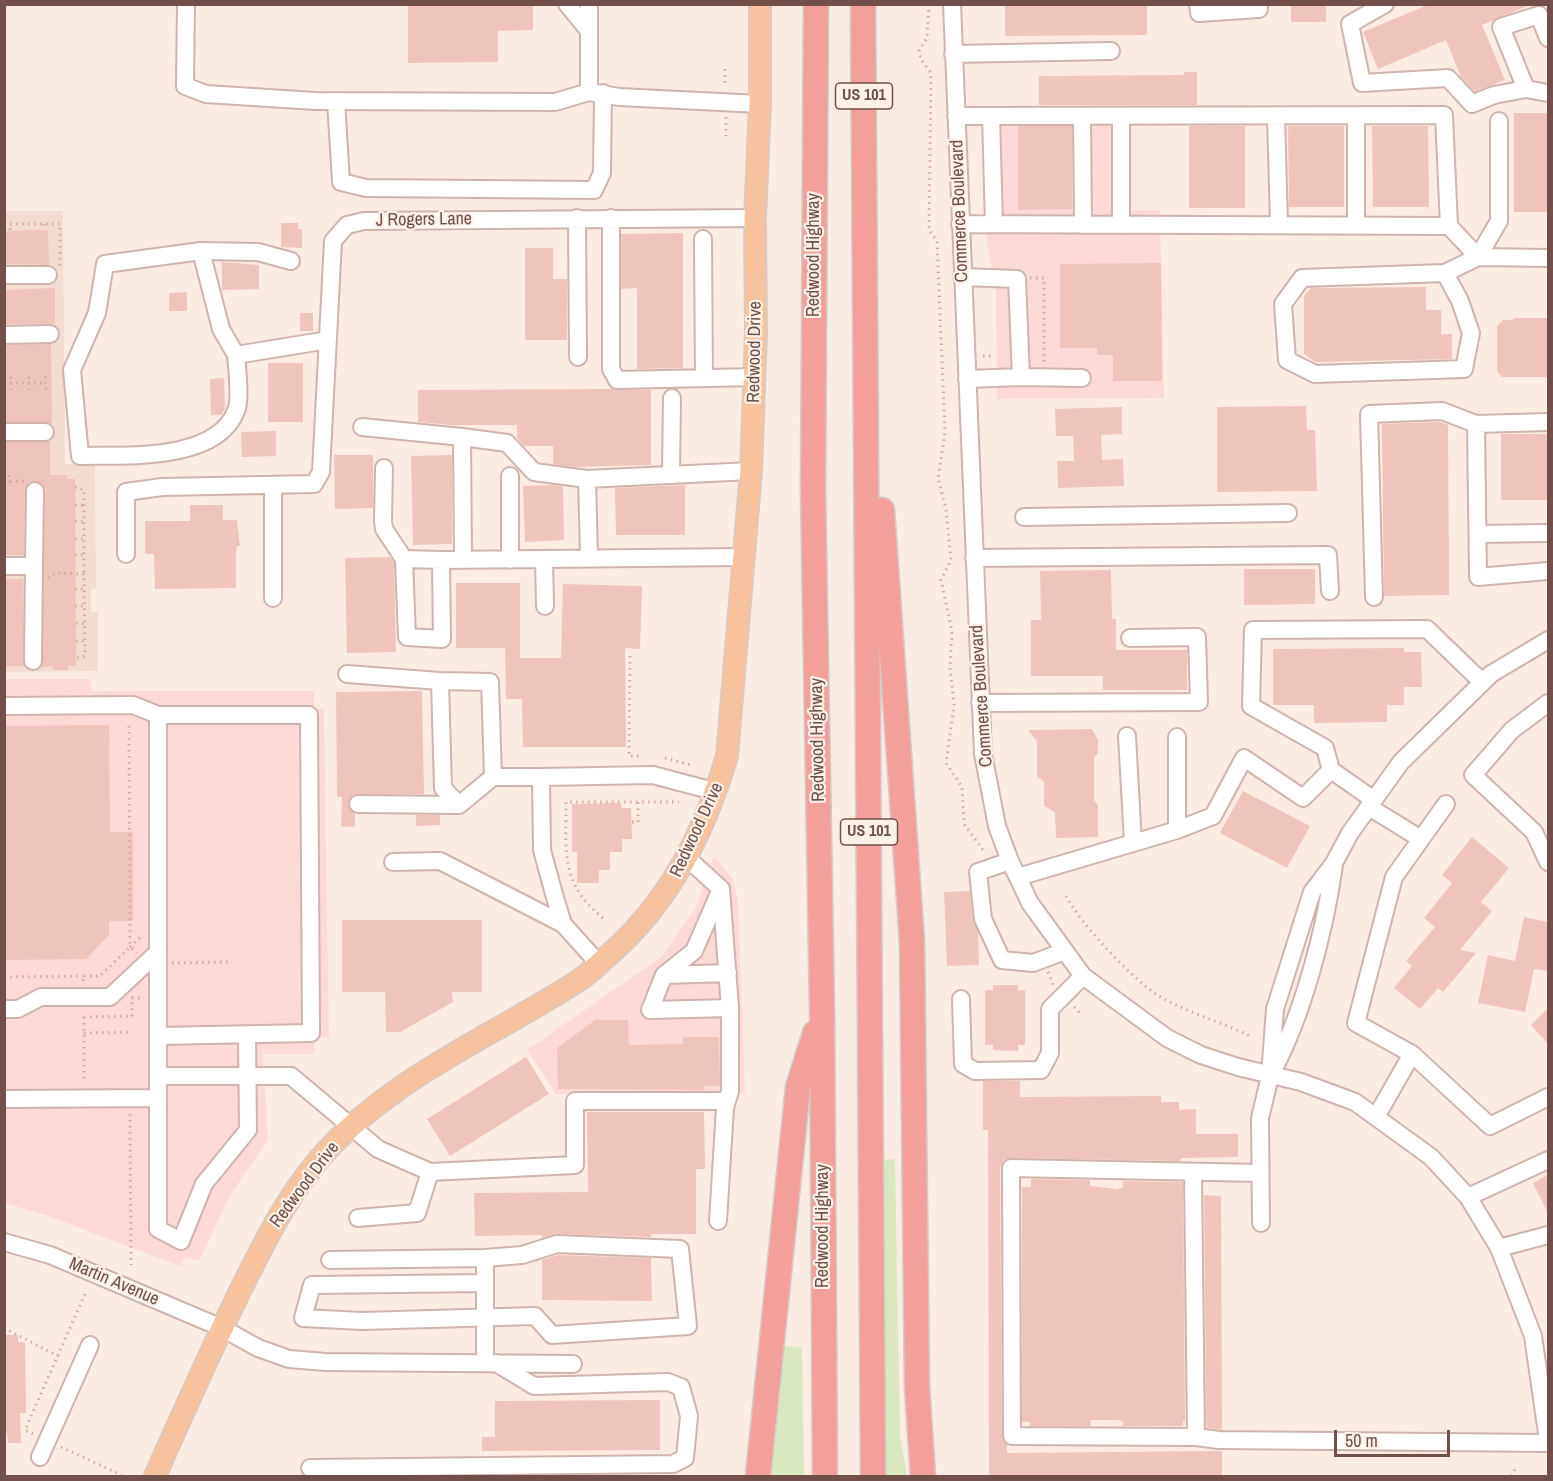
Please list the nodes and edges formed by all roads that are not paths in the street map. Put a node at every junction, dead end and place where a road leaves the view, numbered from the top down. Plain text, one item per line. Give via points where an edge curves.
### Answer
1 (186, 4) edge
2 (567, 4) edge
3 (589, 4) edge
4 (760, 4) edge
5 (816, 4) edge
6 (863, 4) edge
7 (952, 4) edge
8 (1198, 4) edge
9 (1259, 4) edge
10 (1385, 4) edge
11 (589, 31) junction
12 (1548, 38) edge
13 (1111, 51) dead end
14 (953, 54) junction
15 (1526, 89) junction
16 (596, 93) junction
17 (1548, 93) edge
18 (336, 101) junction
19 (760, 104) junction
20 (956, 116) junction
21 (991, 116) junction
22 (1082, 116) junction
23 (1121, 116) junction
24 (1276, 116) junction
25 (1356, 116) junction
26 (1499, 121) dead end
27 (865, 187) junction
28 (577, 218) junction
29 (611, 218) junction
30 (755, 218) junction
31 (960, 224) junction
32 (994, 224) junction
33 (1083, 225) junction
34 (1121, 225) junction
35 (1279, 225) junction
36 (1356, 225) junction
37 (1449, 226) junction
38 (703, 239) dead end
39 (201, 250) junction
40 (1478, 257) junction
41 (1548, 258) edge
42 (291, 261) dead end
43 (1445, 273) junction
44 (4, 275) edge
45 (54, 275) road end
46 (962, 277) junction
47 (50, 334) dead end
48 (4, 335) edge
49 (328, 340) junction
50 (236, 355) junction
51 (578, 357) dead end
52 (1021, 376) junction
53 (755, 377) junction
54 (704, 378) junction
55 (1083, 378) dead end
56 (967, 379) junction
57 (672, 398) dead end
58 (1548, 422) edge
59 (1476, 424) junction
60 (362, 428) dead end
61 (4, 432) edge
62 (45, 432) dead end
63 (462, 437) junction
64 (384, 468) dead end
65 (751, 471) junction
66 (671, 474) junction
67 (510, 476) dead end
68 (587, 479) junction
69 (273, 485) junction
70 (35, 491) dead end
71 (1288, 513) dead end
72 (1024, 517) dead end
73 (1548, 533) edge
74 (1478, 534) junction
75 (126, 555) dead end
76 (589, 557) junction
77 (743, 557) junction
78 (974, 558) junction
79 (404, 559) junction
80 (441, 560) junction
81 (463, 560) junction
82 (510, 560) junction
83 (544, 560) junction
84 (4, 566) edge
85 (1548, 571) edge
86 (34, 572) junction
87 (1330, 591) dead end
88 (1374, 597) dead end
89 (273, 598) dead end
90 (545, 606) dead end
91 (1130, 638) dead end
92 (1548, 640) edge
93 (33, 661) dead end
94 (347, 674) dead end
95 (440, 681) junction
96 (1482, 682) junction
97 (980, 703) junction
98 (1548, 703) edge
99 (4, 706) edge
100 (159, 716) junction
101 (1127, 736) dead end
102 (1177, 737) dead end
103 (1331, 770) junction
104 (493, 777) junction
105 (541, 777) junction
106 (717, 792) junction
107 (1372, 803) junction
108 (358, 804) dead end
109 (1446, 804) dead end
110 (459, 805) junction
111 (1177, 830) junction
112 (1421, 839) junction
113 (1133, 843) junction
114 (687, 858) junction
115 (1010, 861) junction
116 (393, 862) dead end
117 (1548, 862) edge
118 (1018, 877) junction
119 (722, 889) junction
120 (564, 924) junction
121 (1065, 951) junction
122 (163, 958) junction
123 (599, 964) junction
124 (728, 973) junction
125 (664, 975) junction
126 (1083, 976) junction
127 (961, 999) dead end
128 (730, 1008) junction
129 (4, 1009) edge
130 (822, 1010) junction
131 (247, 1035) junction
132 (159, 1036) junction
133 (1412, 1054) junction
134 (159, 1076) junction
135 (248, 1076) junction
136 (1270, 1076) junction
137 (1548, 1097) edge
138 (159, 1098) junction
139 (4, 1099) edge
140 (727, 1101) junction
141 (1376, 1117) junction
142 (352, 1127) junction
143 (1548, 1160) edge
144 (430, 1172) junction
145 (1193, 1172) junction
146 (1260, 1173) junction
147 (1468, 1197) junction
148 (358, 1218) dead end
149 (718, 1221) dead end
150 (1261, 1223) dead end
151 (1548, 1235) edge
152 (4, 1242) edge
153 (1499, 1248) junction
154 (485, 1258) junction
155 (330, 1260) dead end
156 (485, 1283) junction
157 (485, 1319) junction
158 (222, 1328) junction
159 (90, 1345) dead end
160 (490, 1363) junction
161 (573, 1364) dead end
162 (1543, 1370) edge
163 (1196, 1437) junction
164 (1548, 1442) edge
165 (40, 1457) dead end
166 (310, 1468) dead end
167 (155, 1476) edge
168 (758, 1476) edge
169 (825, 1476) edge
170 (873, 1476) edge
171 (923, 1476) edge

1 - 18 street via 185,86 206,94
2 - 11 street
3 - 11 street
4 - 19 main road, Redwood Drive
5 - 130 highway, Redwood Highway / US 101 via 813,490
6 - 27 highway, US 101
7 - 14 street, Commerce Boulevard
8 - 9 street via 1199,13 1259,9
10 - 15 street via 1350,24 1362,83 1448,78 1472,104
11 - 16 street
12 - 15 street via 1539,15 1501,27
13 - 14 street
14 - 20 street, Commerce Boulevard
15 - 17 street
16 - 18 street via 555,102
16 - 18 street via 602,173 594,190 366,188 341,182
16 - 19 street
19 - 30 main road, Redwood Drive
20 - 21 street
20 - 31 street, Commerce Boulevard
21 - 22 street
21 - 32 street
22 - 23 street
22 - 33 street
23 - 24 street
23 - 34 street
24 - 25 street
24 - 35 street
25 - 36 street
25 - 37 street via 1444,115
26 - 40 street via 1499,221
27 - 170 highway, US 101
27 - 171 highway via 884,540 911,921 917,1386
28 - 29 street, J Rogers Lane
28 - 49 street, J Rogers Lane via 364,221 347,225 333,240
28 - 51 street
29 - 30 street, J Rogers Lane
29 - 54 street via 611,369 617,380
30 - 53 main road, Redwood Drive
31 - 32 street
31 - 46 street, Commerce Boulevard
32 - 33 street
33 - 34 street
34 - 35 street
35 - 36 street
36 - 37 street
37 - 40 street
38 - 54 street
39 - 42 street via 258,252
39 - 50 street via 221,329
39 - 50 street via 105,264 97,313 72,370 80,456 164,455 192,447 224,429 237,410
40 - 41 street
40 - 43 street
43 - 43 street via 1302,278 1283,303 1287,360 1315,374 1464,369 1471,333
44 - 45 street
46 - 52 street via 1017,279
46 - 56 street, Commerce Boulevard
47 - 48 street
49 - 50 street
49 - 69 street, J Rogers Lane via 321,472 314,484
52 - 55 street
52 - 56 street
53 - 54 street
53 - 65 main road, Redwood Drive
56 - 78 street, Commerce Boulevard
57 - 66 street
58 - 59 street
59 - 74 street
59 - 88 street via 1442,411 1369,414
60 - 63 street
61 - 62 street
63 - 68 street via 507,443 534,472
63 - 81 street
64 - 79 street via 384,529
65 - 66 street
65 - 77 main road, Redwood Drive
66 - 68 street
67 - 82 street
68 - 76 street
69 - 75 street via 162,487 126,492
69 - 89 street
70 - 86 street
71 - 72 street
73 - 74 street
74 - 85 street via 1478,577
76 - 77 street
76 - 83 street
77 - 106 main road, Redwood Drive via 727,756
78 - 87 street via 1328,555
78 - 97 street, Commerce Boulevard
79 - 80 street
79 - 80 street via 407,637 442,639
80 - 81 street
81 - 82 street
82 - 83 street
83 - 90 street
84 - 86 street
86 - 93 street
91 - 97 street via 1197,637 1199,702
92 - 96 street
94 - 95 street
95 - 104 street via 490,682
95 - 110 street via 443,788
96 - 103 street via 1427,628 1253,630 1251,706 1325,748
96 - 107 street via 1401,762
97 - 115 street, Commerce Boulevard via 983,754 997,826
98 - 117 street via 1512,730 1473,775 1534,832
99 - 100 street via 133,705
100 - 122 street
100 - 131 street via 309,715 310,1033
101 - 113 street
102 - 111 street
103 - 107 street
103 - 111 street via 1303,798 1244,758 1213,816
104 - 105 street
104 - 110 street
105 - 106 street via 653,775
105 - 120 street via 542,850
106 - 114 main road, Redwood Drive
107 - 112 street
107 - 136 street via 1334,863 1328,909 1291,1037
108 - 110 street
109 - 112 street
111 - 113 street
112 - 133 street via 1394,878 1356,1023
113 - 118 street
114 - 119 street
114 - 123 main road, Redwood Drive via 644,922
115 - 118 street, Commerce Boulevard
115 - 121 street via 978,872 983,919 1002,960 1033,963
116 - 120 street via 440,861
118 - 121 street, Commerce Boulevard via 1030,903
119 - 124 street
119 - 125 street via 694,951
120 - 123 street
121 - 126 street, Commerce Boulevard
122 - 129 street via 111,997 41,997 18,1009
122 - 132 street
123 - 142 main road, Redwood Drive via 583,978 420,1073
124 - 125 street
124 - 128 street
125 - 128 street via 650,1010
126 - 127 street via 1050,1009 1050,1053 1041,1070 975,1071 963,1064
126 - 136 street, Commerce Boulevard via 1167,1038 1201,1055
128 - 140 street
130 - 168 highway via 798,1087
130 - 169 highway, Redwood Highway / US 101
131 - 132 street
131 - 135 street
132 - 134 street
133 - 137 street via 1490,1126
133 - 141 street
134 - 135 street
134 - 138 street
135 - 138 street via 248,1130 204,1184 181,1241 158,1229
135 - 142 street via 291,1076
136 - 141 street, Commerce Boulevard via 1301,1082 1355,1102
136 - 146 street via 1260,1118
138 - 139 street
140 - 144 street via 575,1101 575,1165
140 - 149 street
141 - 147 street, Commerce Boulevard via 1431,1157
142 - 144 street via 378,1149
142 - 158 main road, Redwood Drive via 331,1146 276,1220
143 - 147 street
144 - 148 street via 417,1213
145 - 146 street
145 - 163 street
145 - 163 street via 1011,1168 1012,1436
146 - 150 street
147 - 153 street, Commerce Boulevard
151 - 153 street
152 - 158 street, Martin Avenue via 50,1255
153 - 162 street, Commerce Boulevard
154 - 155 street
154 - 156 street
154 - 157 street via 522,1255 557,1244 680,1249 688,1326 552,1335 535,1316
156 - 157 street
156 - 157 street via 312,1285 303,1318
157 - 160 street
158 - 160 street, Martin Avenue via 258,1348 289,1359
158 - 167 main road, Redwood Drive
159 - 165 street
160 - 161 street, Martin Avenue
160 - 166 street via 534,1386 668,1382 681,1387 689,1416 685,1458 673,1464
162 - 164 street, Commerce Boulevard
163 - 164 street

